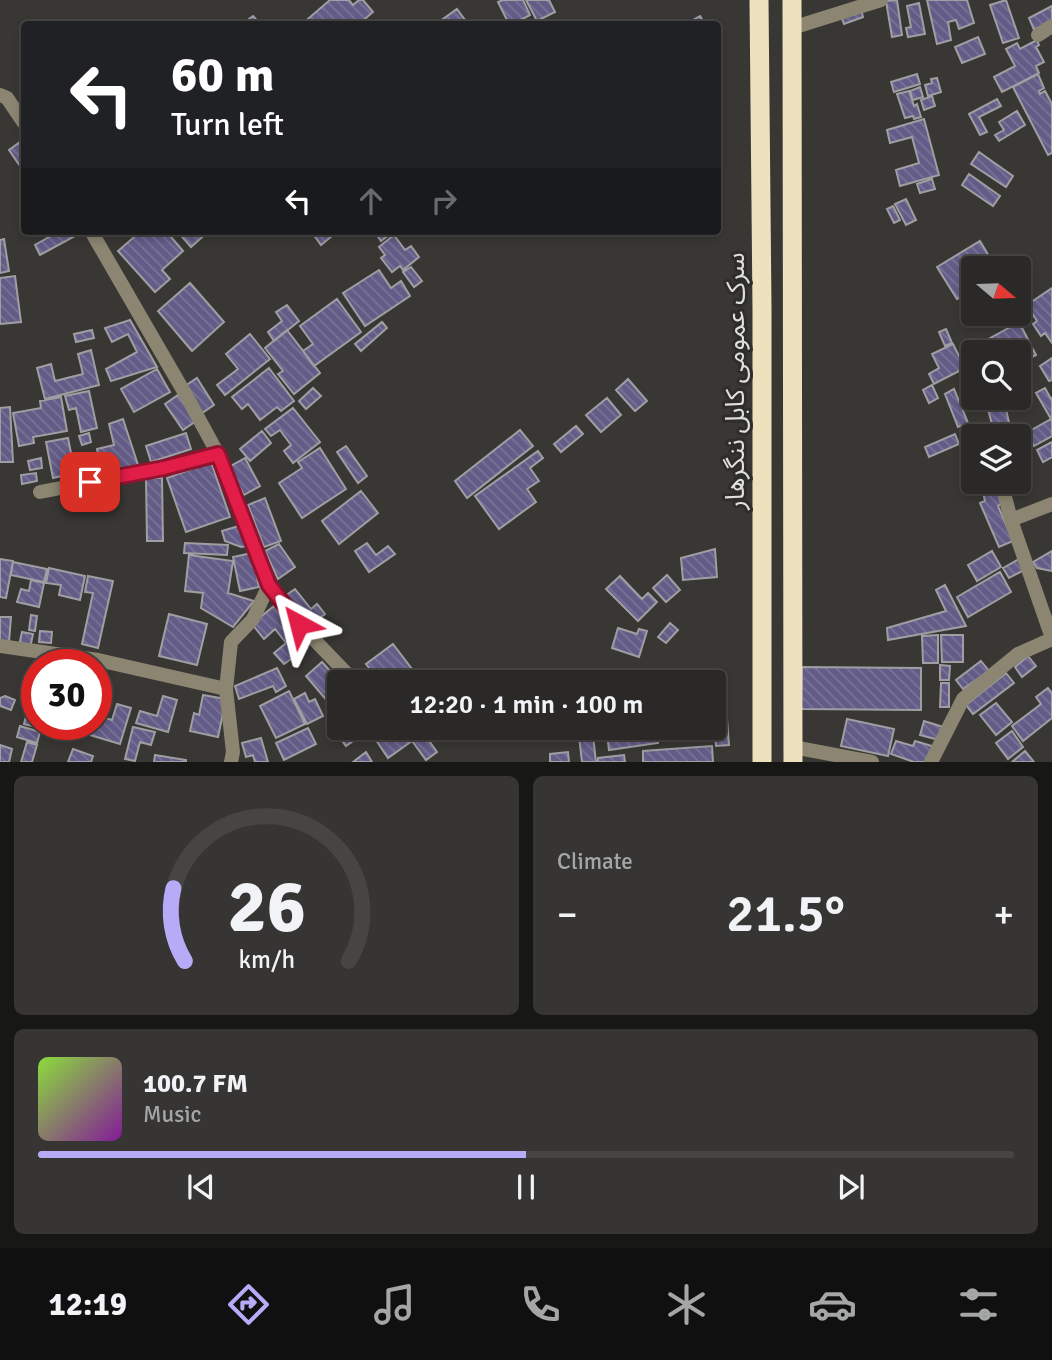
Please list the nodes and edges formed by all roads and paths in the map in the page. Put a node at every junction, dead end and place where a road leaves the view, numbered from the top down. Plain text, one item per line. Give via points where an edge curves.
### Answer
1 (759, 0) edge
2 (792, 0) edge
3 (881, 0) edge
4 (1052, 26) edge
5 (792, 27) junction
6 (1038, 35) dead end
7 (0, 95) edge
8 (21, 119) edge
9 (93, 235) edge
10 (218, 454) junction
11 (40, 492) dead end
12 (1004, 494) edge
13 (1052, 504) edge
14 (1011, 520) junction
15 (269, 585) junction
16 (1052, 638) edge
17 (0, 646) edge
18 (343, 670) edge
19 (226, 689) junction
20 (793, 754) edge
21 (230, 761) edge
22 (762, 761) edge
23 (872, 761) edge
24 (931, 761) edge

1 - 22 highway, سرک عمومی کابل ننگرهار
2 - 5 highway
3 - 5 street
4 - 6 street
5 - 20 highway
7 - 8 street
9 - 10 street
10 - 11 street
10 - 15 street
12 - 14 street
13 - 14 street
14 - 16 street
15 - 18 street
15 - 19 street via 253,619 231,642
16 - 24 street via 1018,654 962,699
17 - 19 street via 98,660
19 - 21 street
20 - 23 street

